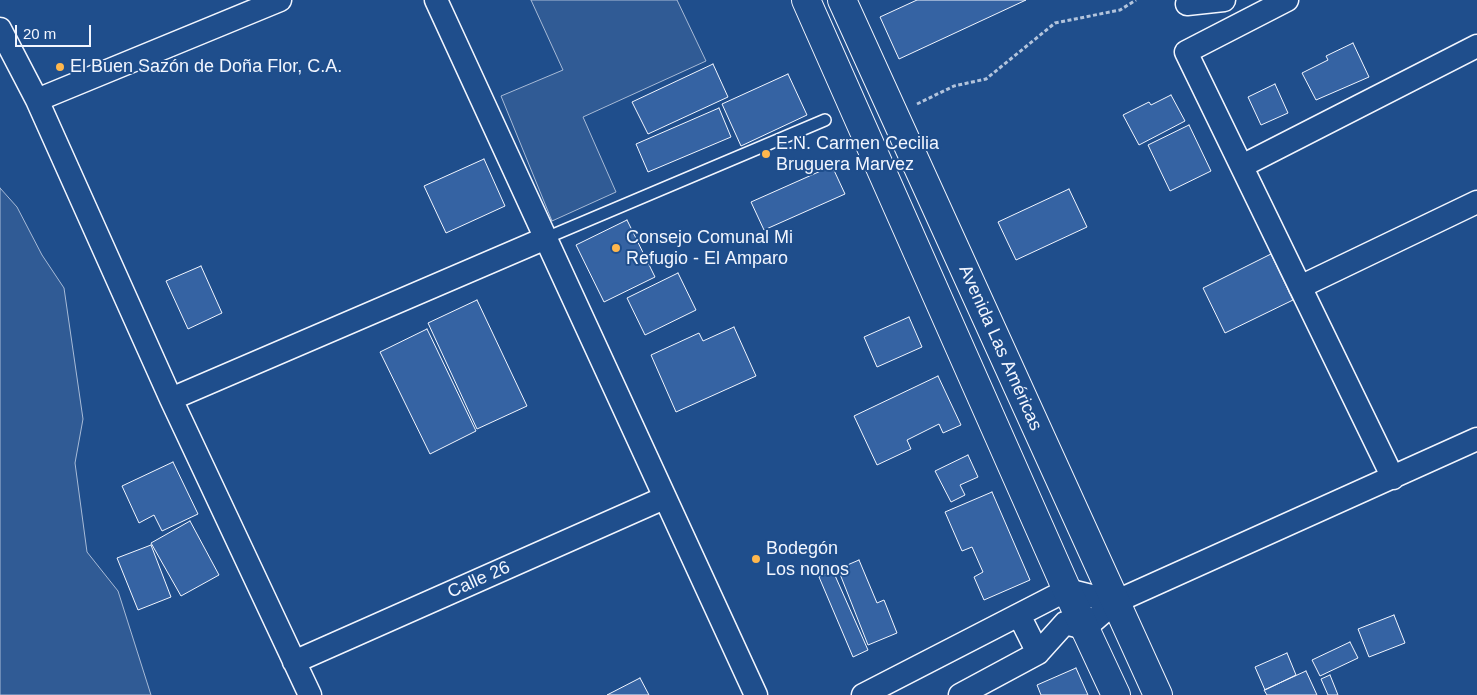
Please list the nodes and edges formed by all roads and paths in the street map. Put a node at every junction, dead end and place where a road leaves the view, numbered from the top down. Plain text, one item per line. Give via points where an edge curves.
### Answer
1 (280, 0) edge
2 (436, 0) edge
3 (806, 0) edge
4 (843, 0) edge
5 (1136, 0) edge
6 (1224, 0) edge
7 (1287, 0) edge
8 (1187, 4) dead end
9 (0, 29) edge
10 (1477, 46) edge
11 (37, 100) junction
12 (894, 116) junction
13 (825, 120) dead end
14 (1242, 166) junction
15 (1477, 202) edge
16 (546, 238) junction
17 (1300, 287) junction
18 (171, 399) junction
19 (1477, 439) edge
20 (1393, 478) junction
21 (664, 498) junction
22 (1067, 590) junction
23 (1115, 602) junction
24 (1019, 615) junction
25 (1085, 628) junction
26 (1038, 653) junction
27 (294, 662) junction
28 (310, 695) edge
29 (756, 695) edge
30 (863, 695) edge
31 (960, 695) edge
32 (1116, 695) edge
33 (1158, 695) edge

1 - 11 street
2 - 16 street
3 - 22 main road, Avenida Las Américas
4 - 12 main road, Avenida Las Américas
5 - 12 path via 1120,10 1055,23 986,79 954,86
6 - 8 street
7 - 14 street via 1186,52
9 - 11 street
10 - 14 street
11 - 18 street
12 - 23 main road, Avenida Las Américas
13 - 16 lane
14 - 17 street
15 - 17 street
16 - 18 street
16 - 21 street
17 - 20 street
18 - 27 street
19 - 20 street
20 - 23 street
21 - 27 street, Calle 26
21 - 29 street
22 - 23 street
22 - 24 street
22 - 25 main road, Avenida Las Américas
23 - 25 street
23 - 33 main road, Avenida Las Américas
24 - 26 street
24 - 30 street
25 - 26 street via 1065,623
25 - 32 main road, Avenida Las Américas
26 - 31 street
27 - 28 street

